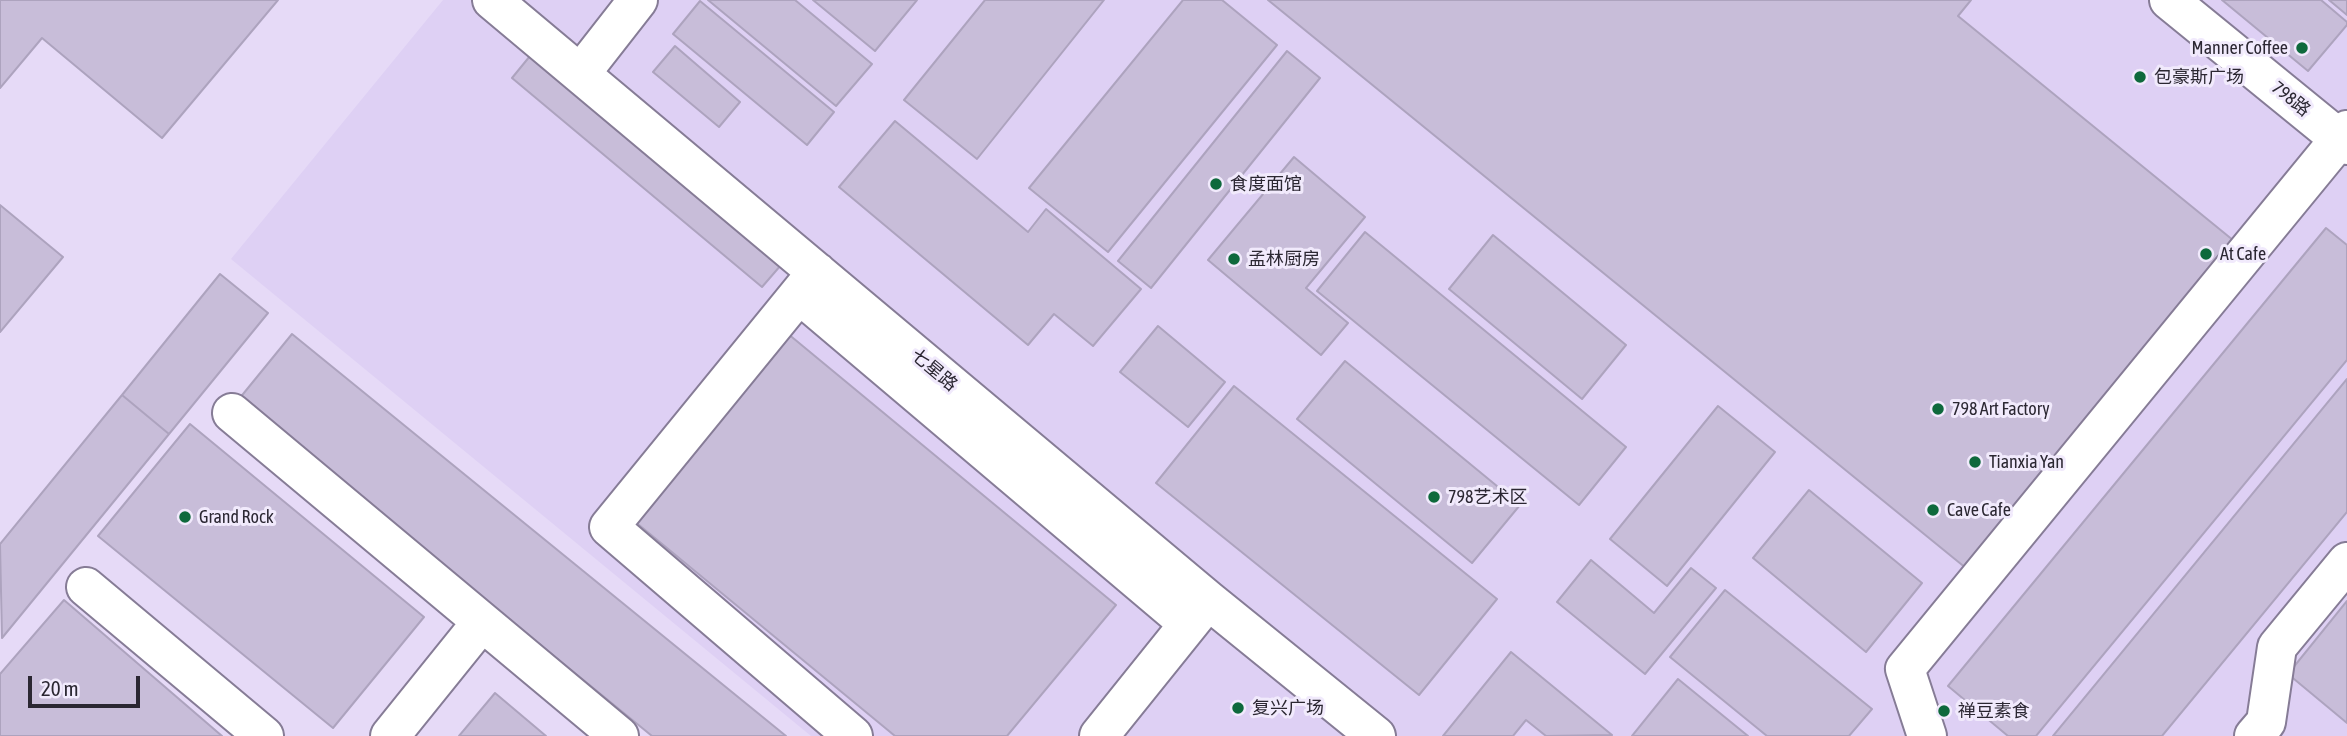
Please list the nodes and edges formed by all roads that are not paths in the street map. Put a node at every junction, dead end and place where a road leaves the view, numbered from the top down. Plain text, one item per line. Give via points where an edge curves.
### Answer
1 (638, 0) edge
2 (2169, 0) edge
3 (493, 1) edge
4 (580, 73) junction
5 (2344, 138) edge
6 (808, 283) junction
7 (232, 413) dead end
8 (2347, 562) edge
9 (86, 587) dead end
10 (1199, 612) junction
11 (481, 623) junction
12 (264, 736) edge
13 (390, 736) edge
14 (618, 736) edge
15 (853, 736) edge
16 (1099, 736) edge
17 (1376, 736) edge
18 (1927, 736) edge
19 (2254, 736) edge

1 - 4 street
2 - 5 street, 798路
3 - 4 street, 七星路
4 - 6 street, 七星路
5 - 18 street via 1905,669
6 - 10 street, 七星路
6 - 15 street via 609,527
7 - 11 street
8 - 19 street via 2277,647 2266,722
9 - 12 street
10 - 16 street
10 - 17 street, 七星路
11 - 13 street
11 - 14 street

